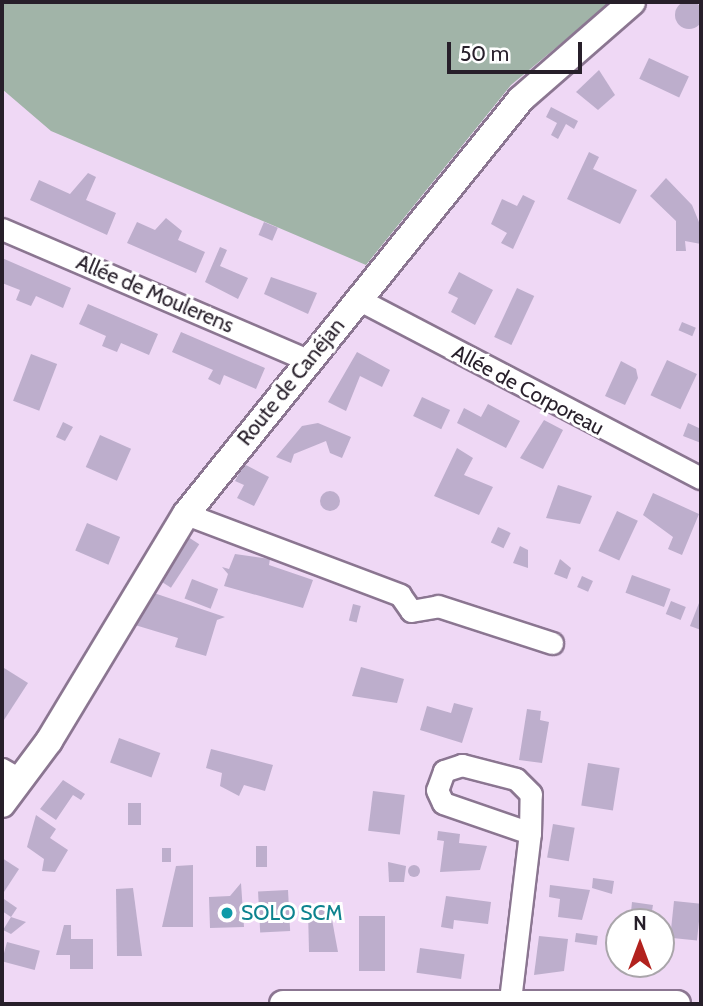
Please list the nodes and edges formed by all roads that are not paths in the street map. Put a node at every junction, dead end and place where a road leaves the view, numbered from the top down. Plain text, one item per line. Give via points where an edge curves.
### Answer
1 (632, 2) edge
2 (2, 229) edge
3 (358, 299) junction
4 (308, 360) junction
5 (701, 478) edge
6 (186, 514) junction
7 (552, 643) dead end
8 (11, 774) edge
9 (2, 804) edge
10 (530, 833) dead end
11 (510, 1000) junction
12 (648, 1003) edge
13 (283, 1004) edge
14 (677, 1004) edge

1 - 3 street, Route de Canéjan via 521,99
2 - 4 street, Allée de Moulerens
3 - 4 street, Route de Canéjan
3 - 5 street, Allée de Corporeau
4 - 6 street, Route de Canéjan
6 - 7 street via 400,595 411,611 438,606
6 - 8 street, Route de Canéjan
8 - 9 street, Route de Canéjan
10 - 11 street
11 - 12 street
11 - 13 street
12 - 14 street

